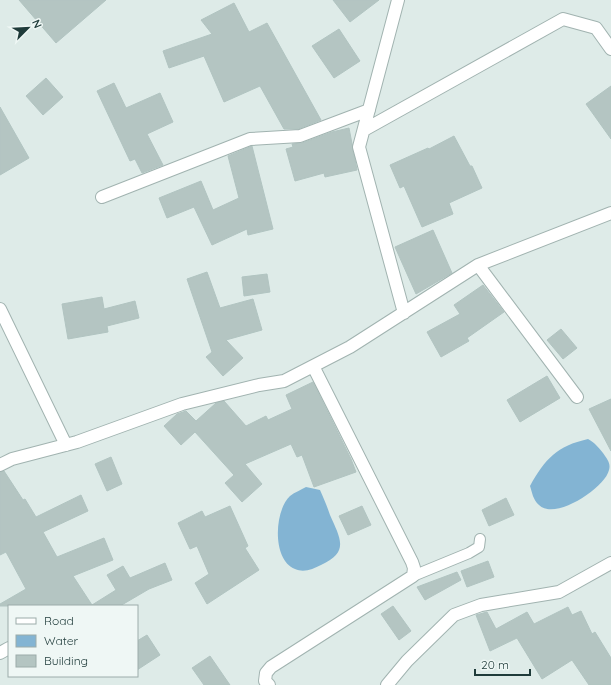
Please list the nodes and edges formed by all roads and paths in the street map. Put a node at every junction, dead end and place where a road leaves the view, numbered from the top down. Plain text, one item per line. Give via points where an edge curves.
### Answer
1 (398, 0) edge
2 (611, 49) edge
3 (369, 110) junction
4 (364, 130) junction
5 (102, 197) dead end
6 (611, 213) edge
7 (478, 265) junction
8 (0, 308) edge
9 (404, 313) junction
10 (313, 366) junction
11 (577, 397) dead end
12 (66, 445) junction
13 (0, 465) edge
14 (480, 539) dead end
15 (611, 563) edge
16 (413, 576) junction
17 (269, 685) edge
18 (387, 685) edge

1 - 3 street
2 - 4 street via 596,28 563,19
3 - 4 street
3 - 5 street via 300,136 250,139
4 - 9 street via 359,147
6 - 7 street
7 - 9 street
7 - 11 street
8 - 12 street
9 - 10 street via 350,347
10 - 12 street via 284,381 182,404
10 - 16 street via 412,562
12 - 13 street via 12,459
14 - 16 lane via 479,547 469,553
15 - 18 street via 559,592 481,605 454,615 407,661
16 - 17 street via 271,667 266,673 265,681

